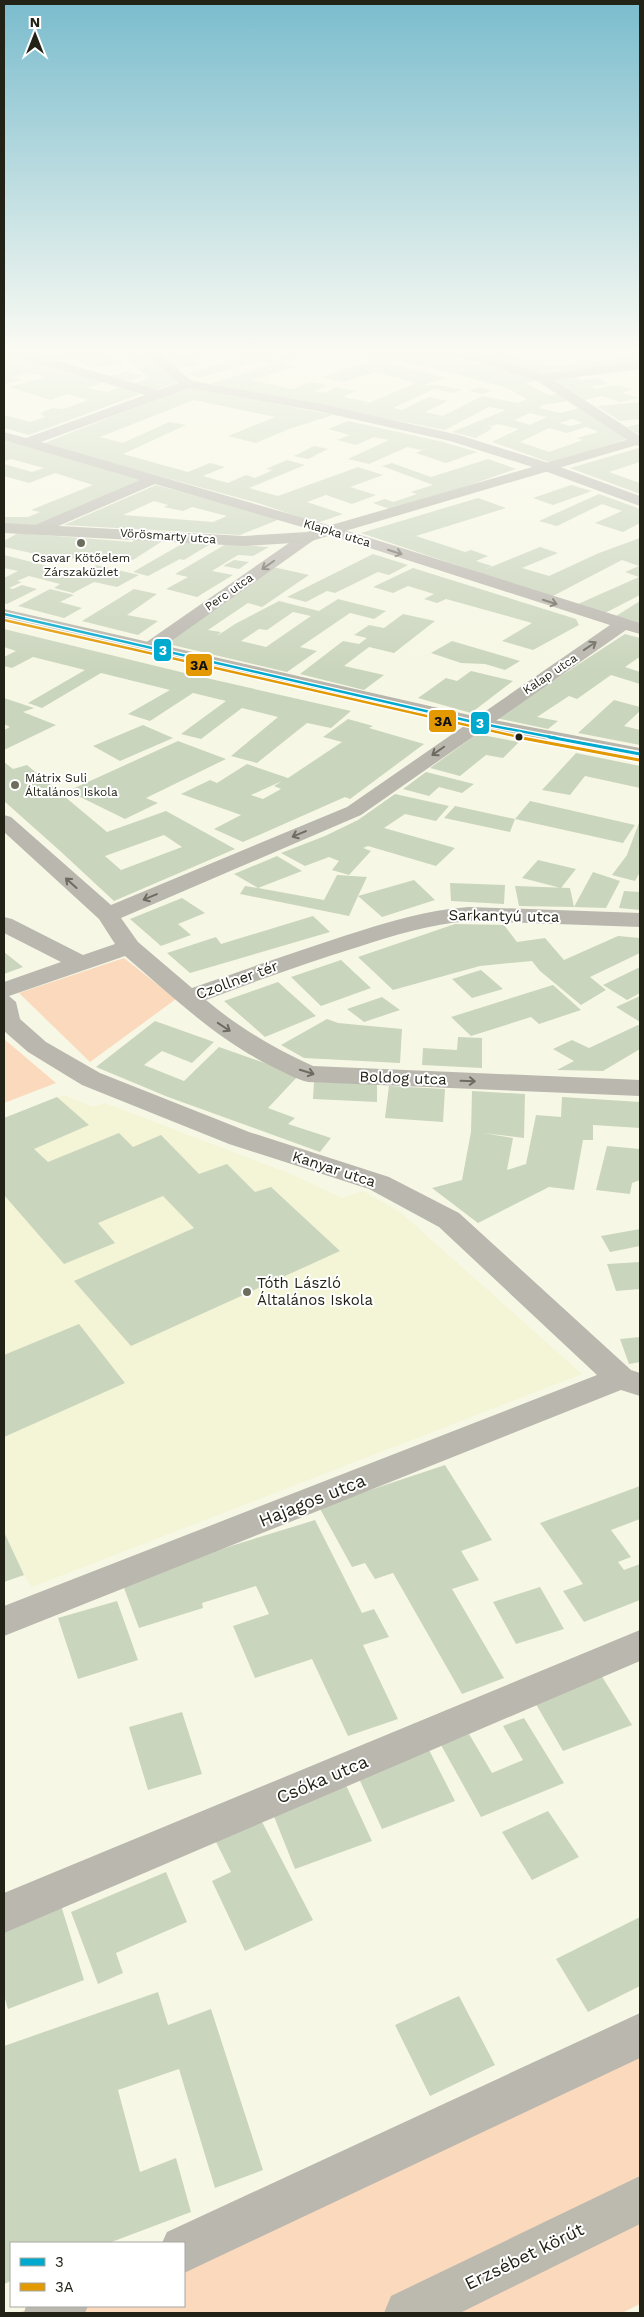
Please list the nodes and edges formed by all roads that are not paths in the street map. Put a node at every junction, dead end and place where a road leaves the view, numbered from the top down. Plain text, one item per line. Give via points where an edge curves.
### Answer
1 (81, 458) edge
2 (519, 458) edge
3 (579, 458) edge
4 (547, 467) junction
5 (153, 480) junction
6 (640, 500) edge
7 (4, 528) edge
8 (41, 528) junction
9 (332, 531) junction
10 (308, 537) junction
11 (4, 614) edge
12 (622, 625) junction
13 (640, 630) edge
14 (151, 647) junction
15 (478, 723) junction
16 (640, 754) edge
17 (4, 822) edge
18 (108, 915) junction
19 (640, 920) edge
20 (4, 924) edge
21 (129, 947) junction
22 (286, 962) joint
23 (80, 963) junction
24 (4, 990) edge
25 (189, 998) junction
26 (4, 1002) edge
27 (640, 1088) edge
28 (630, 1382) edge
29 (4, 1621) edge
30 (640, 1645) edge
31 (4, 1913) edge
32 (640, 2035) edge
33 (640, 2199) edge
34 (185, 2249) edge
35 (62, 2307) edge
36 (48, 2313) edge
37 (408, 2313) edge

1 - 5 street, Klapka utca
2 - 4 street
3 - 4 street, Vörösmarty utca
4 - 6 street
4 - 9 street, Vörösmarty utca
5 - 8 street
5 - 9 street, Klapka utca
7 - 8 street, Vörösmarty utca
8 - 10 street, Vörösmarty utca via 244,541
9 - 10 street, Vörösmarty utca
9 -> 12 street, Klapka utca
10 -> 14 street, Perc utca
11 - 14 street
12 - 13 street, Klapka utca
15 -> 12 street, Kalap utca
14 - 15 street
15 - 16 street
15 -> 18 street, Kalap utca via 354,811
18 -> 17 street, Boldog utca
18 - 21 street, Boldog utca
19 - 22 street, Sarkantyú utca via 469,914 441,916
20 - 23 street
21 - 23 street
21 - 25 street, Boldog utca
22 - 25 street, Czollner tér
23 - 24 street
25 -> 27 street, Boldog utca via 219,1024 262,1052 308,1074
26 - 28 street, Kanyar utca via 8,1022 30,1041 91,1080 239,1138 379,1183 449,1220
28 - 29 street, Hajagos utca
30 - 31 street, Csóka utca
32 - 34 street
33 - 37 main road, Erzsébet körút
35 - 36 street

